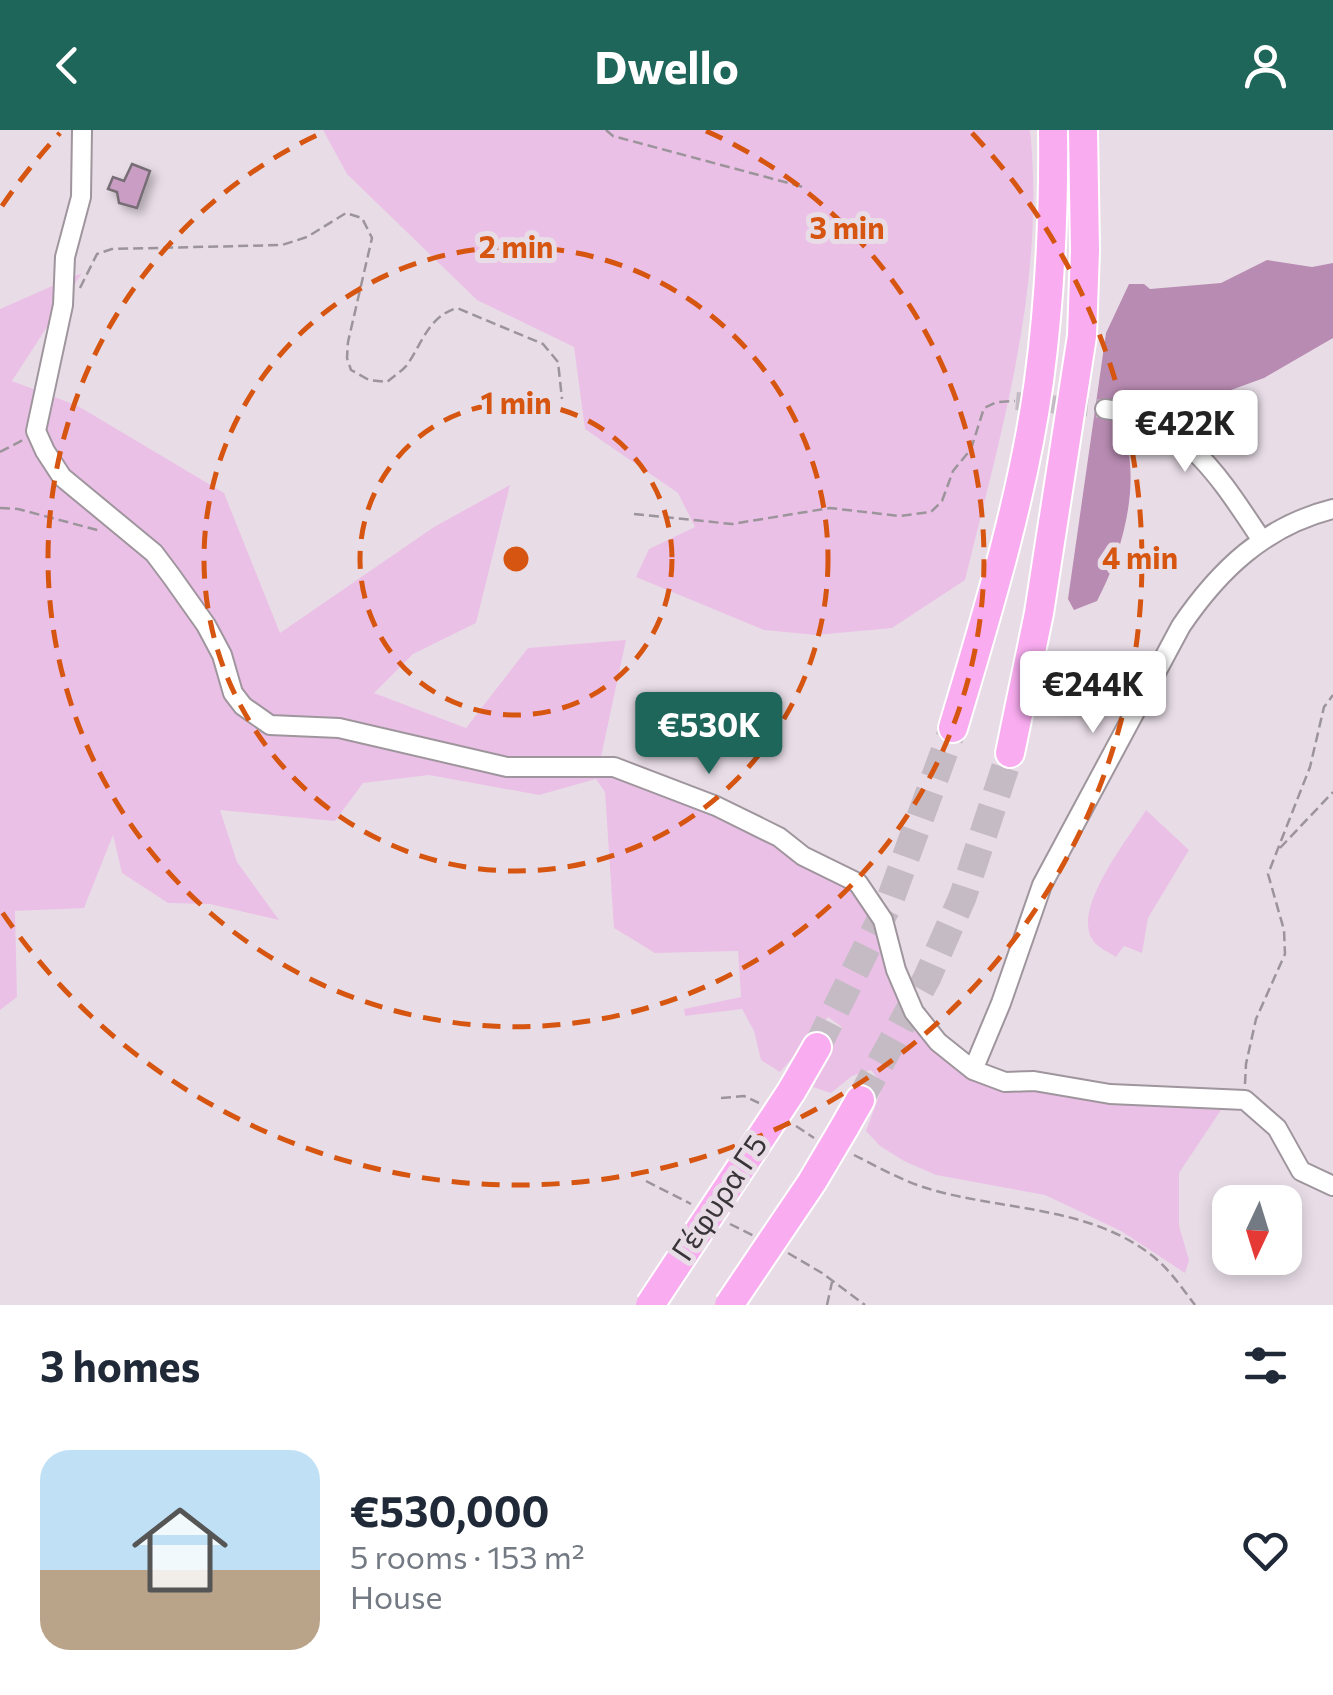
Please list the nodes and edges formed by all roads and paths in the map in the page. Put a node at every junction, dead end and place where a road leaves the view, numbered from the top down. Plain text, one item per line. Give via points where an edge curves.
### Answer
1 (82, 130) edge
2 (606, 130) edge
3 (1053, 130) edge
4 (1083, 130) edge
5 (807, 188) dead end
6 (78, 293) dead end
7 (562, 399) dead end
8 (1016, 401) tunnel mouth
9 (1105, 409) tunnel mouth
10 (36, 431) junction
11 (0, 452) edge
12 (0, 508) edge
13 (1333, 509) edge
14 (634, 514) dead end
15 (104, 532) dead end
16 (1261, 539) junction
17 (1333, 694) edge
18 (953, 728) tunnel mouth
19 (1010, 753) tunnel mouth
20 (1333, 792) edge
21 (1276, 852) junction
22 (816, 1047) tunnel mouth
23 (973, 1070) junction
24 (721, 1098) dead end
25 (860, 1100) tunnel mouth
26 (1245, 1100) junction
27 (781, 1101) junction
28 (787, 1120) dead end
29 (816, 1139) dead end
30 (844, 1139) junction
31 (1333, 1186) edge
32 (833, 1280) dead end
33 (650, 1305) edge
34 (729, 1305) edge
35 (827, 1305) edge
36 (1195, 1305) edge

1 - 10 street via 81,198
2 - 5 path
3 - 18 highway via 1038,380 1020,483
4 - 19 highway via 1082,336 1040,613
6 - 7 path via 97,254 112,249 282,245 346,213 362,218 372,238 348,342 351,370 388,382 443,312 457,308 544,344 558,362
8 - 14 path via 984,408 971,450 931,512 900,516 830,508 732,524
9 - 16 street via 1147,418 1181,439
10 - 11 path
10 - 23 street via 74,489 143,544 172,577 222,655 233,694 256,717 270,725 339,728 517,768 614,767 749,822 862,888 883,920 914,1012
12 - 15 path
13 - 16 street
16 - 23 street via 1193,608 1146,688 1042,885
17 - 21 path
20 - 21 path
21 - 26 path via 1268,874 1285,954 1256,1019
22 - 27 highway, Γέφυρα Γ5
23 - 26 street via 1005,1082 1110,1094
24 - 27 path
25 - 30 highway
26 - 31 street via 1277,1128 1302,1171
27 - 33 highway, Γέφυρα Γ5, bridge
28 - 29 path
30 - 34 highway, bridge
30 - 36 path via 924,1187 1040,1210 1126,1239 1168,1270
32 - 35 path

